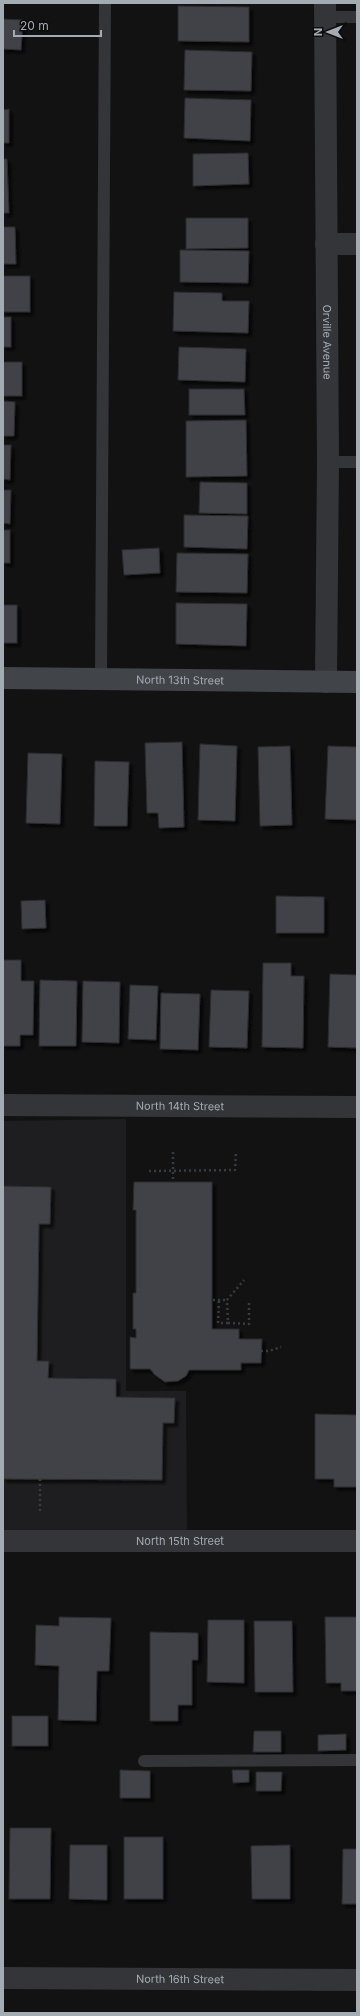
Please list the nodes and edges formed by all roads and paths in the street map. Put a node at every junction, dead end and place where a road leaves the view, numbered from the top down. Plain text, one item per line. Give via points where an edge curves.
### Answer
1 (105, 3) edge
2 (325, 10) edge
3 (357, 17) edge
4 (326, 244) junction
5 (357, 244) edge
6 (328, 462) junction
7 (357, 462) edge
8 (3, 678) edge
9 (101, 678) junction
10 (326, 682) junction
11 (357, 682) edge
12 (3, 1105) edge
13 (357, 1107) edge
14 (173, 1152) dead end
15 (236, 1152) dead end
16 (149, 1172) dead end
17 (173, 1172) junction
18 (173, 1182) dead end
19 (244, 1280) dead end
20 (213, 1300) dead end
21 (227, 1300) junction
22 (249, 1300) dead end
23 (219, 1301) junction
24 (228, 1323) junction
25 (281, 1347) dead end
26 (261, 1351) dead end
27 (40, 1479) dead end
28 (40, 1519) dead end
29 (3, 1541) edge
30 (357, 1541) edge
31 (357, 1760) edge
32 (144, 1761) dead end
33 (3, 1978) edge
34 (357, 1980) edge

1 - 9 lane
2 - 3 lane
2 - 4 street, Orville Avenue
4 - 5 street
4 - 6 street, Orville Avenue
6 - 7 lane
6 - 10 street, Orville Avenue
8 - 9 street, North 13th Street
9 - 10 street, North 13th Street
10 - 11 street, North 13th Street
12 - 13 street, North 14th Street
14 - 17 path
15 - 17 path via 235,1170
16 - 17 path
17 - 18 path
19 - 21 path
20 - 23 path
21 - 23 path
21 - 24 path
22 - 24 path via 248,1324
23 - 24 path via 218,1323
25 - 26 path
27 - 28 path
29 - 30 street, North 15th Street
31 - 32 lane
33 - 34 street, North 16th Street

